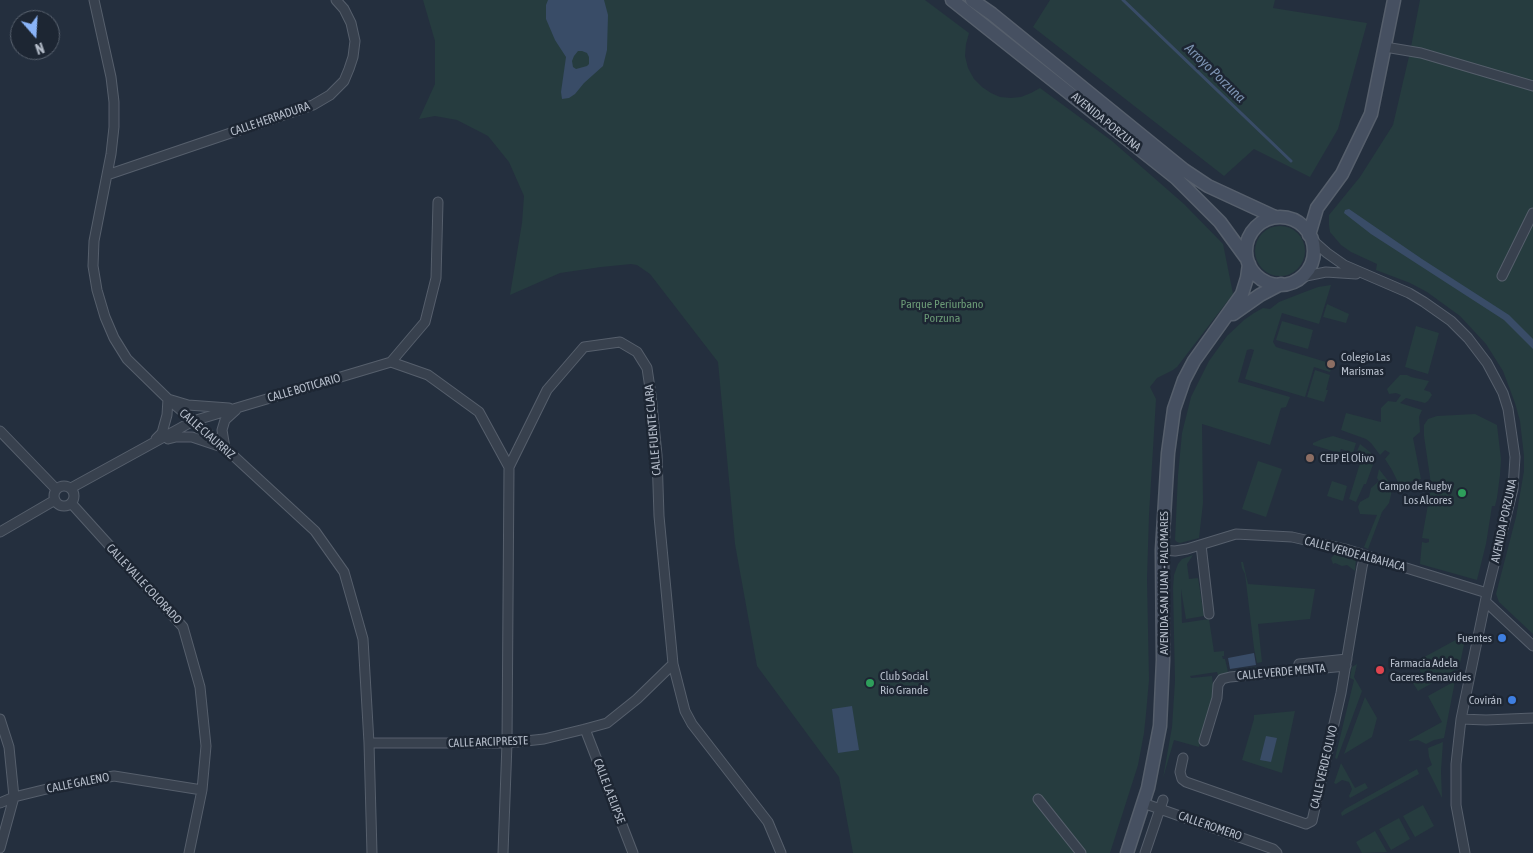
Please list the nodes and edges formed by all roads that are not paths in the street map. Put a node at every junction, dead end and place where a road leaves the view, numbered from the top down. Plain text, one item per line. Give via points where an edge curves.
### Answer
1 (94, 0) edge
2 (336, 0) edge
3 (952, 0) edge
4 (972, 0) edge
5 (1394, 0) edge
6 (1385, 47) junction
7 (1533, 86) edge
8 (107, 175) junction
9 (1326, 197) junction
10 (438, 202) dead end
11 (1533, 213) edge
12 (1280, 217) junction
13 (1310, 237) junction
14 (1248, 262) junction
15 (1368, 276) junction
16 (1502, 276) dead end
17 (1301, 277) junction
18 (1281, 284) junction
19 (1223, 322) junction
20 (391, 362) junction
21 (168, 399) junction
22 (238, 408) junction
23 (193, 421) junction
24 (0, 431) edge
25 (151, 444) junction
26 (224, 448) junction
27 (510, 467) junction
28 (71, 488) junction
29 (56, 489) junction
30 (55, 500) junction
31 (71, 503) junction
32 (0, 532) edge
33 (1201, 545) junction
34 (1162, 550) junction
35 (1365, 555) junction
36 (1487, 597) junction
37 (1209, 614) dead end
38 (1533, 646) edge
39 (1346, 662) junction
40 (673, 664) junction
41 (1264, 668) dead end
42 (1533, 718) edge
43 (0, 719) edge
44 (1461, 719) junction
45 (585, 729) junction
46 (1204, 741) dead end
47 (369, 743) junction
48 (507, 743) junction
49 (1183, 758) dead end
50 (202, 790) junction
51 (14, 797) junction
52 (1038, 799) dead end
53 (0, 803) edge
54 (1143, 803) junction
55 (1162, 805) junction
56 (0, 848) edge
57 (1127, 852) edge
58 (1277, 852) edge
59 (189, 853) edge
60 (372, 853) edge
61 (503, 853) edge
62 (633, 853) edge
63 (781, 853) edge
64 (1081, 853) edge
65 (1141, 853) edge
66 (1145, 853) edge
67 (1465, 853) edge

1 - 8 street, CALLE CIAURRIZ via 114,102
2 - 8 street, CALLE HERRADURA via 351,23 355,40 344,81 330,95 313,105
3 - 14 street, AVENIDA PORZUNA via 1182,184 1220,222
4 - 12 street, AVENIDA PORZUNA via 1184,170 1208,186
5 - 6 street
6 - 7 street via 1421,53
6 - 9 street via 1371,114 1342,174
8 - 21 street, CALLE CIAURRIZ via 94,241 93,266 97,290 108,324 126,359
9 - 12 street via 1306,213
9 - 13 street via 1317,208
10 - 20 street via 436,278 425,322
11 - 16 street
12 - 13 street via 1295,220
12 - 14 street via 1260,224 1249,236
13 - 15 street via 1337,261
13 - 17 street via 1314,249 1312,260
14 - 18 street via 1262,279
14 - 19 street via 1242,294
15 - 17 street via 1336,271
15 - 36 street, AVENIDA PORZUNA via 1409,293 1455,325 1487,362 1503,393 1511,425 1514,474 1510,505
17 - 18 street
18 - 19 street
19 - 34 street, AVENIDA SAN JUAN - PALOMARES via 1187,373 1174,408
20 - 22 street, CALLE BOTICARIO
20 - 27 street via 428,375 479,412
21 - 22 street via 188,405
21 - 23 street, CALLE CIAURRIZ
21 - 25 street via 162,433
22 - 23 street, CALLE BOTICARIO
22 - 26 street via 225,420 222,430
23 - 25 street, CALLE BOTICARIO
23 - 26 street, CALLE CIAURRIZ
24 - 29 street
25 - 26 street via 176,437 192,437
25 - 28 street, CALLE BOTICARIO
26 - 47 street, CALLE CIAURRIZ via 314,531 344,572 363,639
27 - 40 street, CALLE FUENTE CLARA via 547,390 584,347 620,342 637,352 647,368 651,395
27 - 48 street, CALLE FUENTE CLARA
28 - 29 street
28 - 31 street via 74,494
29 - 30 street
30 - 31 street via 62,506
30 - 32 street
31 - 50 street, CALLE VALLE COLORADO via 184,626 200,687 206,746
33 - 34 street, CALLE VERDE ALBAHACA
33 - 35 street, CALLE VERDE ALBAHACA via 1242,534 1292,537
33 - 37 street
34 - 54 street, AVENIDA SAN JUAN - PALOMARES via 1160,726
35 - 36 street, CALLE VERDE ALBAHACA
35 - 39 street, CALLE VERDE OLIVO
36 - 38 street, CALLE VERDE ALBAHACA
36 - 44 street, AVENIDA PORZUNA
39 - 41 street, CALLE VERDE MENTA
39 - 46 street, CALLE VERDE MENTA via 1222,679
39 - 49 street, CALLE VERDE OLIVO via 1313,818 1309,823 1186,782 1180,772
40 - 45 street, CALLE ARCIPRESTE via 606,723
40 - 63 street, CALLE FUENTE CLARA via 685,711 692,724 768,822
42 - 44 street
43 - 51 street via 9,747
44 - 67 street, AVENIDA PORZUNA via 1455,783
45 - 48 street, CALLE ARCIPRESTE via 544,739
45 - 62 street, CALLE LA ELIPSE
47 - 48 street, CALLE ARCIPRESTE
47 - 60 street, CALLE CIAURRIZ
48 - 61 street, CALLE FUENTE CLARA
50 - 51 street, CALLE GALENO via 114,776
50 - 59 street, CALLE VALLE COLORADO
51 - 53 street, CALLE GALENO
51 - 56 street
52 - 64 street
54 - 55 street, CALLE ROMERO
54 - 57 street, AVENIDA SAN JUAN - PALOMARES
55 - 58 street, CALLE ROMERO
55 - 66 street
57 - 65 street

